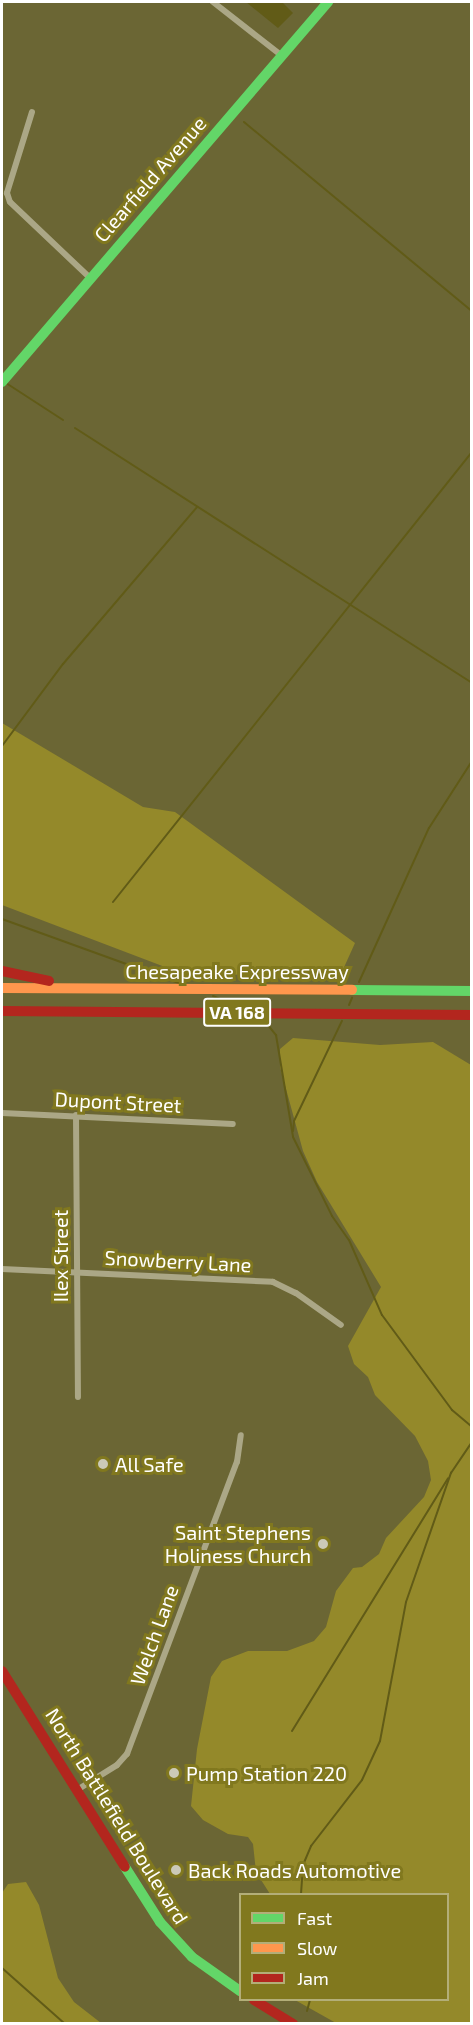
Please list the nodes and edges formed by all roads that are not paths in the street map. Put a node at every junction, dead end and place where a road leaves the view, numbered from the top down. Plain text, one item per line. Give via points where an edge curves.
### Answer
1 (213, 2) edge
2 (328, 2) edge
3 (282, 56) junction
4 (32, 112) dead end
5 (89, 277) junction
6 (2, 382) edge
7 (2, 971) edge
8 (2, 988) edge
9 (186, 989) junction
10 (471, 991) edge
11 (2, 1011) edge
12 (471, 1015) edge
13 (2, 1113) edge
14 (76, 1115) junction
15 (233, 1124) dead end
16 (2, 1269) edge
17 (77, 1273) junction
18 (341, 1325) dead end
19 (78, 1397) dead end
20 (241, 1435) dead end
21 (2, 1674) edge
22 (77, 1790) junction
23 (239, 1990) edge
24 (256, 2001) edge
25 (293, 2024) edge

1 - 3 street
2 - 3 main road, Clearfield Avenue
3 - 5 main road, Clearfield Avenue
4 - 5 street via 7,193 10,202
5 - 6 main road, Clearfield Avenue
7 - 9 main road via 51,981
8 - 9 main road, Chesapeake Expressway / VA 168
9 - 10 main road, Chesapeake Expressway / VA 168
11 - 12 main road, Chesapeake Expressway / VA 168
13 - 14 street, Dupont Street
14 - 15 street, Dupont Street
14 - 17 street, Ilex Street
16 - 17 street, Snowberry Lane
17 - 18 street, Snowberry Lane via 273,1282
17 - 19 street, Ilex Street
20 - 22 street, Welch Lane via 237,1462 127,1754 117,1765
21 - 22 main road, North Battlefield Boulevard
22 - 23 main road, North Battlefield Boulevard via 160,1923 192,1957
24 - 25 main road

